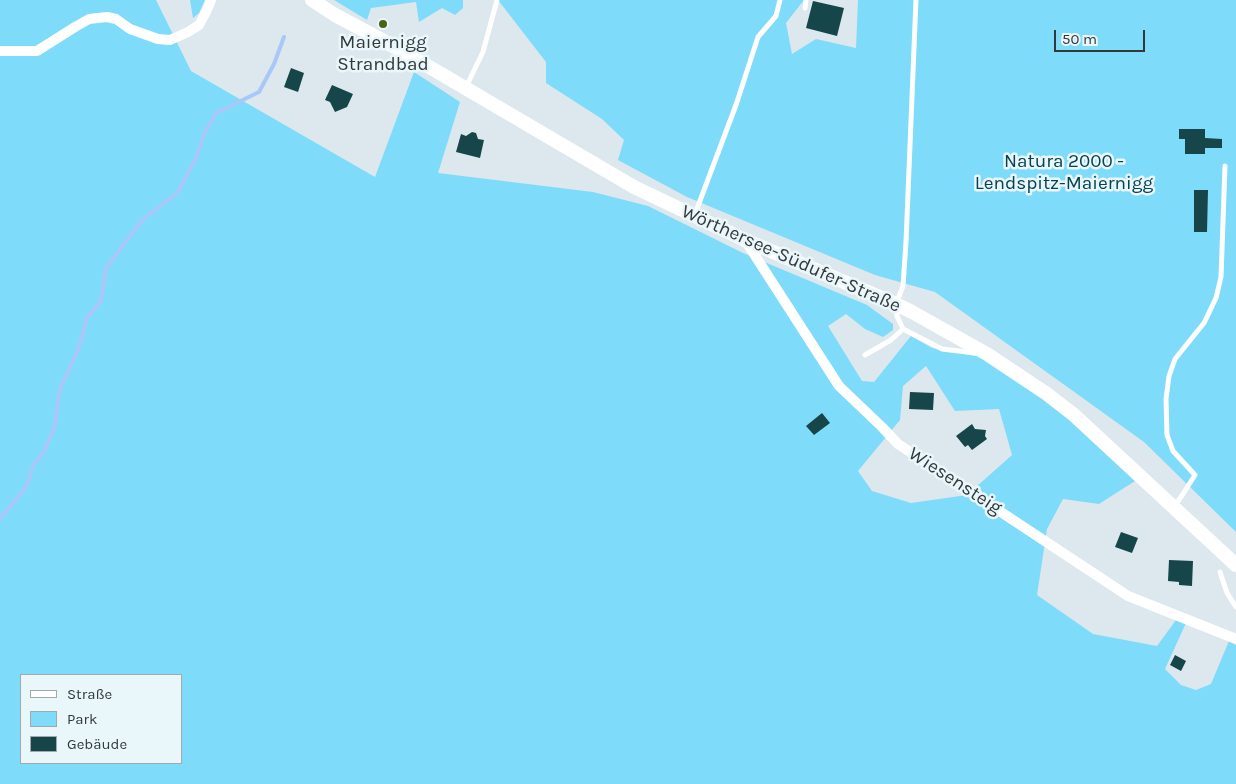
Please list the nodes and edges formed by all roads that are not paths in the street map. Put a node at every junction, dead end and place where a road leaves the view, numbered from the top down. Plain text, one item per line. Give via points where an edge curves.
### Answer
1 (211, 0) edge
2 (312, 0) edge
3 (496, 0) edge
4 (780, 0) edge
5 (806, 0) edge
6 (916, 0) edge
7 (805, 8) dead end
8 (0, 51) edge
9 (466, 88) junction
10 (1225, 166) dead end
11 (694, 217) junction
12 (745, 240) junction
13 (896, 304) junction
14 (903, 328) junction
15 (987, 354) junction
16 (865, 355) dead end
17 (1174, 507) junction
18 (1236, 565) edge
19 (1220, 572) dead end
20 (1236, 608) edge
21 (1236, 639) edge

1 - 8 street via 199,26 170,40 130,29 107,17 89,19 37,51
2 - 9 main road, Wörthersee-Südufer-Straße
3 - 9 lane via 483,52
4 - 11 lane via 776,16 758,37
5 - 7 lane
6 - 13 lane via 903,286
9 - 11 main road, Wörthersee-Südufer-Straße via 634,187
10 - 17 lane via 1221,277 1216,298 1204,323 1175,359 1169,376 1167,435 1173,450 1195,475
11 - 12 main road, Wörthersee-Südufer-Straße
12 - 13 main road, Wörthersee-Südufer-Straße
12 - 21 street, Wiesensteig via 839,386 898,444 1128,596
13 - 14 lane
13 - 15 main road, Wörthersee-Südufer-Straße
14 - 15 lane via 942,349
14 - 16 lane via 891,340
15 - 17 main road, Wörthersee-Südufer-Straße via 1074,415
17 - 18 main road, Wörthersee-Südufer-Straße
19 - 20 lane

